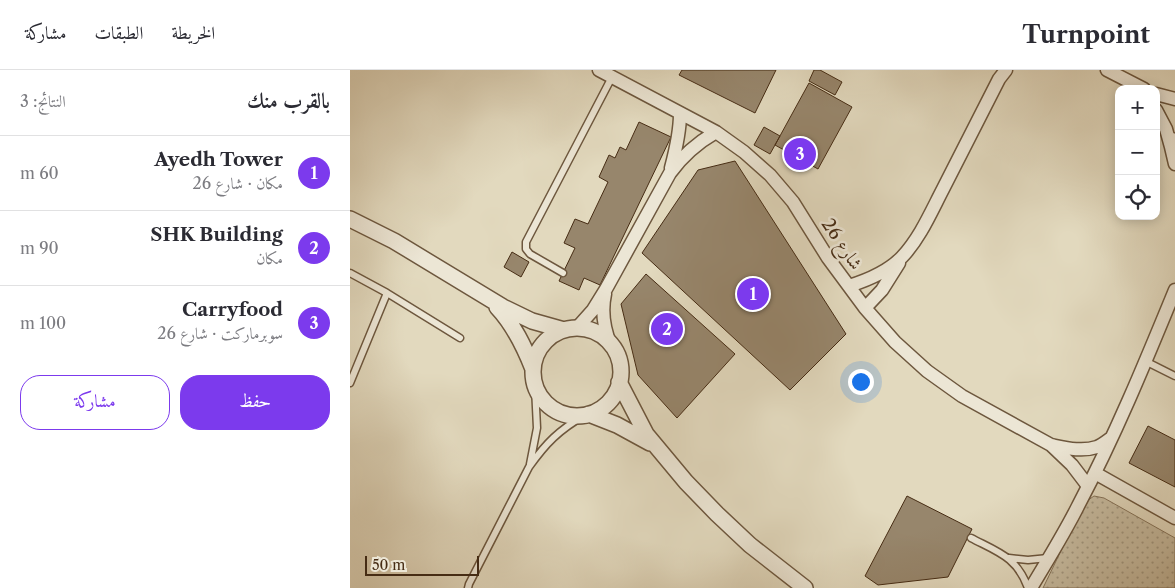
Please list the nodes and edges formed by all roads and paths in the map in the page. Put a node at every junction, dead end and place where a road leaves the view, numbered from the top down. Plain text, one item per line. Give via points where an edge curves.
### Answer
1 (599, 70) edge
2 (1107, 70) edge
3 (1002, 73) edge
4 (612, 77) junction
5 (1134, 85) edge
6 (1160, 95) edge
7 (1175, 99) edge
8 (680, 114) junction
9 (1160, 118) edge
10 (1175, 130) edge
11 (716, 132) junction
12 (1171, 147) junction
13 (1175, 164) edge
14 (670, 172) junction
15 (350, 219) edge
16 (901, 259) junction
17 (350, 273) edge
18 (563, 274) dead end
19 (849, 286) junction
20 (606, 289) junction
21 (1175, 290) edge
22 (387, 293) junction
23 (489, 299) junction
24 (865, 308) junction
25 (570, 329) junction
26 (460, 338) dead end
27 (611, 346) junction
28 (1145, 361) junction
29 (533, 369) junction
30 (1175, 376) edge
31 (350, 382) edge
32 (619, 382) junction
33 (536, 387) junction
34 (587, 415) junction
35 (1111, 438) junction
36 (1052, 445) junction
37 (657, 448) junction
38 (529, 467) junction
39 (1095, 473) junction
40 (1088, 486) junction
41 (1175, 518) edge
42 (972, 538) dead end
43 (1008, 558) junction
44 (1048, 558) junction
45 (467, 587) edge
46 (805, 588) edge
47 (1030, 588) edge

1 - 4 street, شارع 26
2 - 5 street
3 - 16 street via 926,222
4 - 8 street, شارع 26
4 - 18 lane via 526,242 530,254
6 - 7 street
8 - 11 street, شارع 26
8 - 14 street via 678,143
9 - 12 street
10 - 12 street
11 - 14 street via 690,149
11 - 19 street, شارع 26 via 744,152 776,182
12 - 13 street
14 - 20 street
15 - 23 street via 394,241
16 - 19 street via 876,276
16 - 24 street
17 - 22 lane
19 - 24 street, شارع 26
20 - 25 street via 593,310
20 - 27 street via 604,324
21 - 28 street
22 - 26 lane
22 - 31 lane
23 - 25 street via 525,318
23 - 29 street via 516,331
24 - 36 street, شارع 26 via 927,371 962,396
25 - 27 street via 592,331
25 - 29 street via 546,341 537,354
27 - 32 street via 620,366
28 - 30 lane
28 - 35 street
29 - 33 street
32 - 34 street via 612,398
32 - 37 street via 643,429
33 - 34 street via 540,396 555,410 574,416
33 - 38 lane via 537,428
34 - 37 street via 603,418
34 - 38 lane via 553,437
35 - 36 street, شارع 26 via 1098,447 1083,450
35 - 39 street
36 - 40 street, شارع 26
37 - 46 street via 717,514
38 - 45 lane
39 - 40 street
39 - 41 street
40 - 44 street
42 - 43 lane
43 - 44 lane
43 - 47 lane
44 - 47 street

